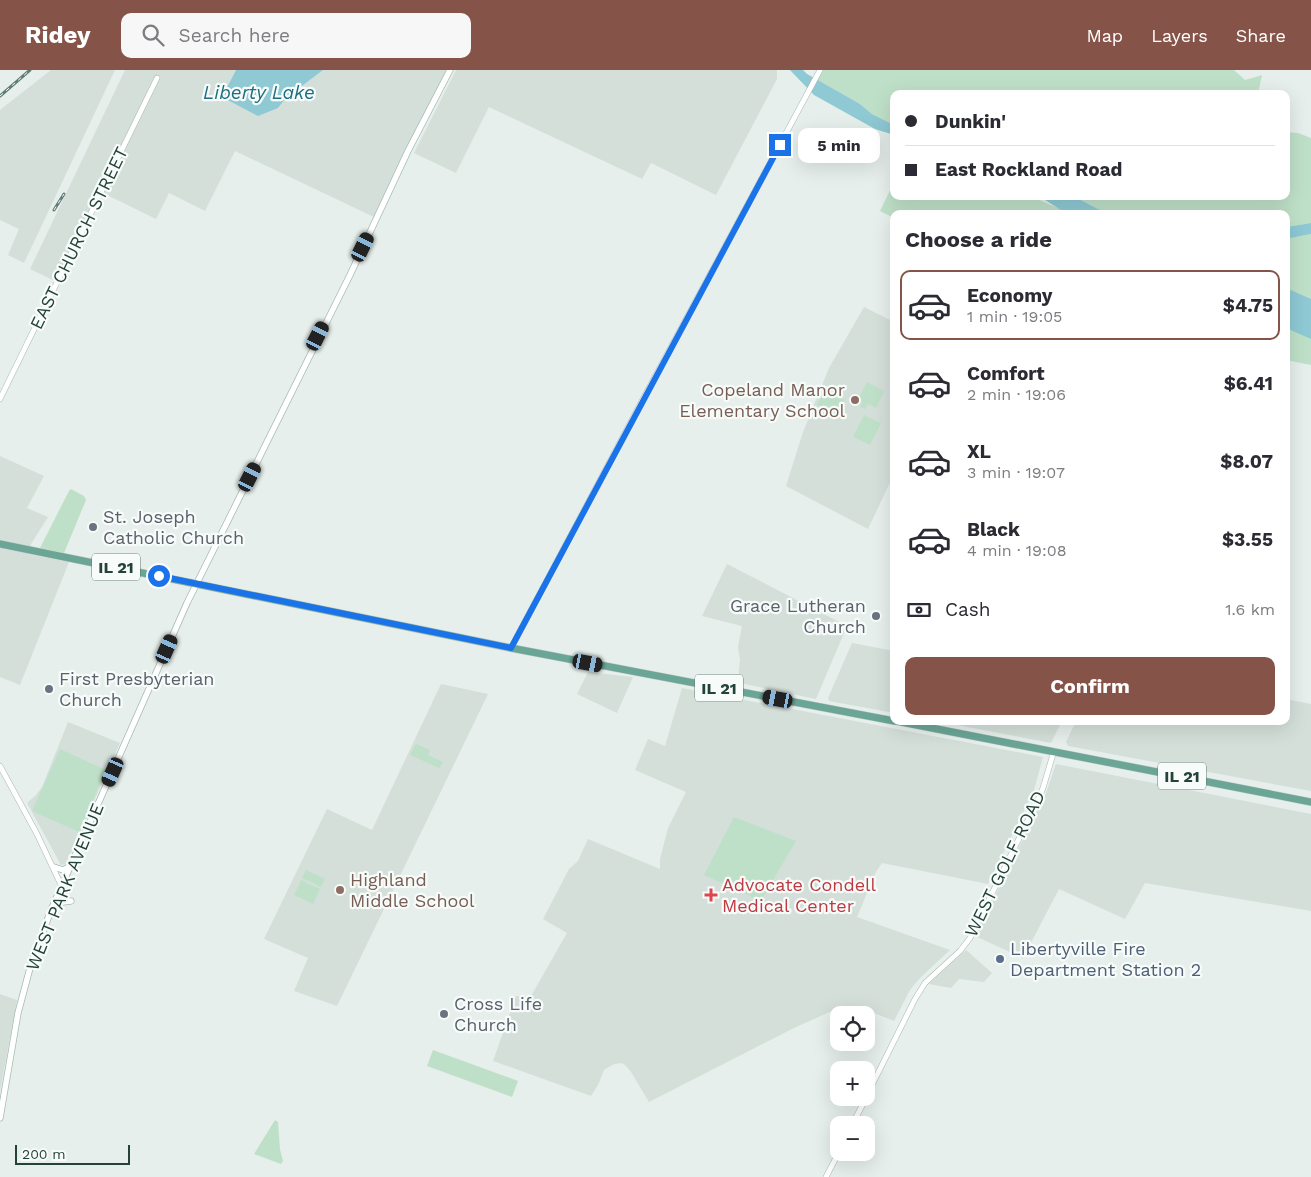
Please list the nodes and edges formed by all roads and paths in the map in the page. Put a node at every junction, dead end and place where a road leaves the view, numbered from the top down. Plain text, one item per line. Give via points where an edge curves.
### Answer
1 (450, 70) edge
2 (820, 70) edge
3 (157, 78) dead end
4 (0, 398) edge
5 (0, 544) edge
6 (197, 583) junction
7 (511, 648) junction
8 (890, 720) edge
9 (916, 725) edge
10 (1054, 751) junction
11 (0, 766) edge
12 (1311, 802) edge
13 (71, 866) junction
14 (54, 867) junction
15 (62, 887) junction
16 (71, 901) dead end
17 (55, 903) junction
18 (875, 1079) edge
19 (0, 1118) edge
20 (834, 1161) edge
21 (826, 1177) edge

1 - 6 main road, WEST PARK AVENUE
2 - 7 street
3 - 4 street, EAST CHURCH STREET
5 - 6 main road, IL 21
6 - 7 main road, IL 21
6 - 13 main road, WEST PARK AVENUE
7 - 8 main road, IL 21
9 - 10 main road, IL 21
10 - 12 main road, IL 21
10 - 18 street, WEST GOLF ROAD via 1037,802 970,938 925,982
11 - 14 street
13 - 14 main road via 62,870
13 - 15 main road, WEST PARK AVENUE
14 - 15 street
15 - 17 main road, WEST PARK AVENUE
16 - 17 main road
17 - 19 main road, WEST PARK AVENUE via 30,968 22,999
20 - 21 street

